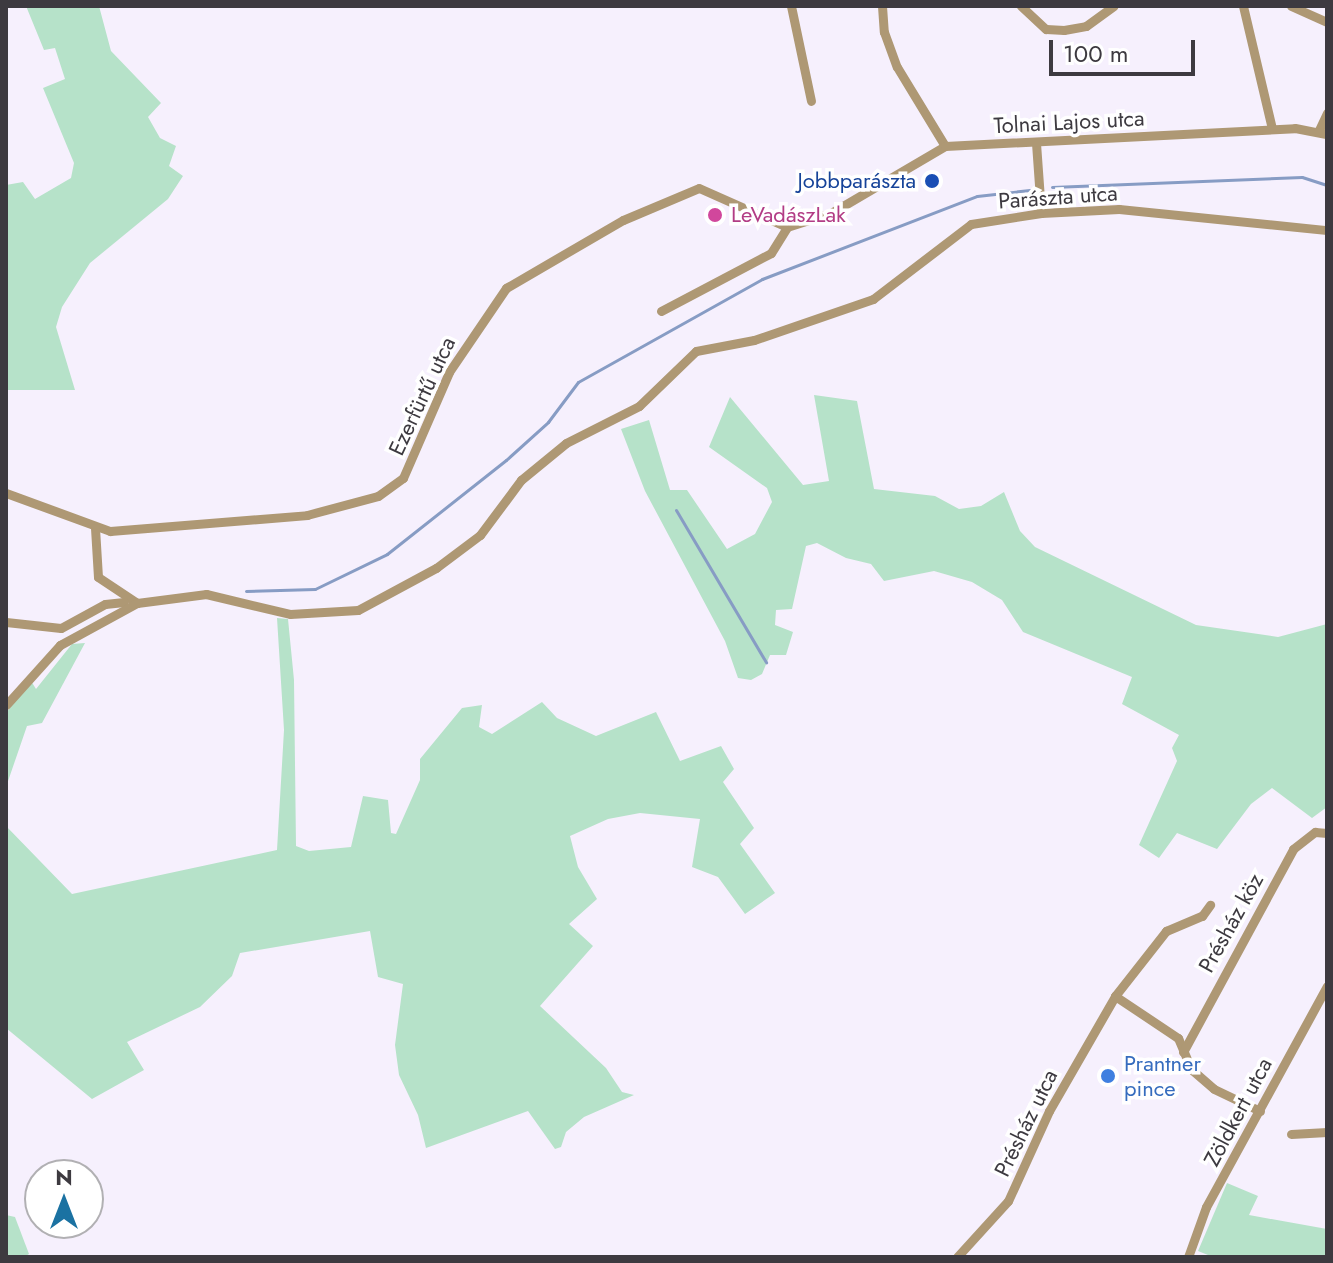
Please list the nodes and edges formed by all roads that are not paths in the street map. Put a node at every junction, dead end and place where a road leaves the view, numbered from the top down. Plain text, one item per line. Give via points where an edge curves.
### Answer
1 (791, 6) edge
2 (882, 6) edge
3 (1021, 6) edge
4 (1114, 6) edge
5 (1243, 6) edge
6 (1291, 6) edge
7 (1327, 22) edge
8 (811, 101) dead end
9 (1327, 113) edge
10 (1272, 129) junction
11 (1323, 132) edge
12 (1036, 143) junction
13 (945, 146) junction
14 (1041, 213) junction
15 (787, 227) junction
16 (1327, 230) edge
17 (661, 311) dead end
18 (6, 493) edge
19 (95, 528) junction
20 (124, 602) dead end
21 (137, 603) junction
22 (6, 622) edge
23 (6, 705) edge
24 (1327, 833) edge
25 (1210, 905) dead end
26 (1327, 986) edge
27 (1115, 996) junction
28 (1183, 1052) junction
29 (1260, 1111) junction
30 (1327, 1132) edge
31 (1291, 1134) dead end
32 (957, 1257) edge
33 (1188, 1257) edge

1 - 8 street
2 - 13 street via 884,32 897,67
3 - 4 street via 1046,29 1064,30 1086,26
5 - 10 street
6 - 7 street
9 - 11 street
10 - 11 street, Tolnai Lajos utca
10 - 12 street, Tolnai Lajos utca
12 - 13 street, Tolnai Lajos utca
12 - 14 street
13 - 15 street, Tolnai Lajos utca via 831,213
14 - 16 street, Parászta utca via 1119,209
14 - 21 street, Parászta utca via 971,224 873,299 754,340 696,351 639,406 566,443 521,480 480,535 436,568 358,610 290,614 206,594
15 - 17 street via 771,253
15 - 19 street, Ezerfürtű utca via 699,188 623,220 506,288 458,356 403,478 378,496 307,515 228,524
18 - 19 street, Ezerfürtű utca
19 - 21 street via 98,577
20 - 22 street via 105,604 61,628
21 - 23 street via 60,645
24 - 28 street, Présház köz via 1315,832 1293,849
25 - 27 street, Présház utca via 1202,916 1166,931
26 - 29 street, Zöldkert utca
27 - 28 street via 1178,1038
27 - 32 street, Présház utca via 1056,1098 1008,1201
28 - 29 street via 1191,1069 1214,1089
29 - 33 street, Zöldkert utca via 1206,1207
30 - 31 street

